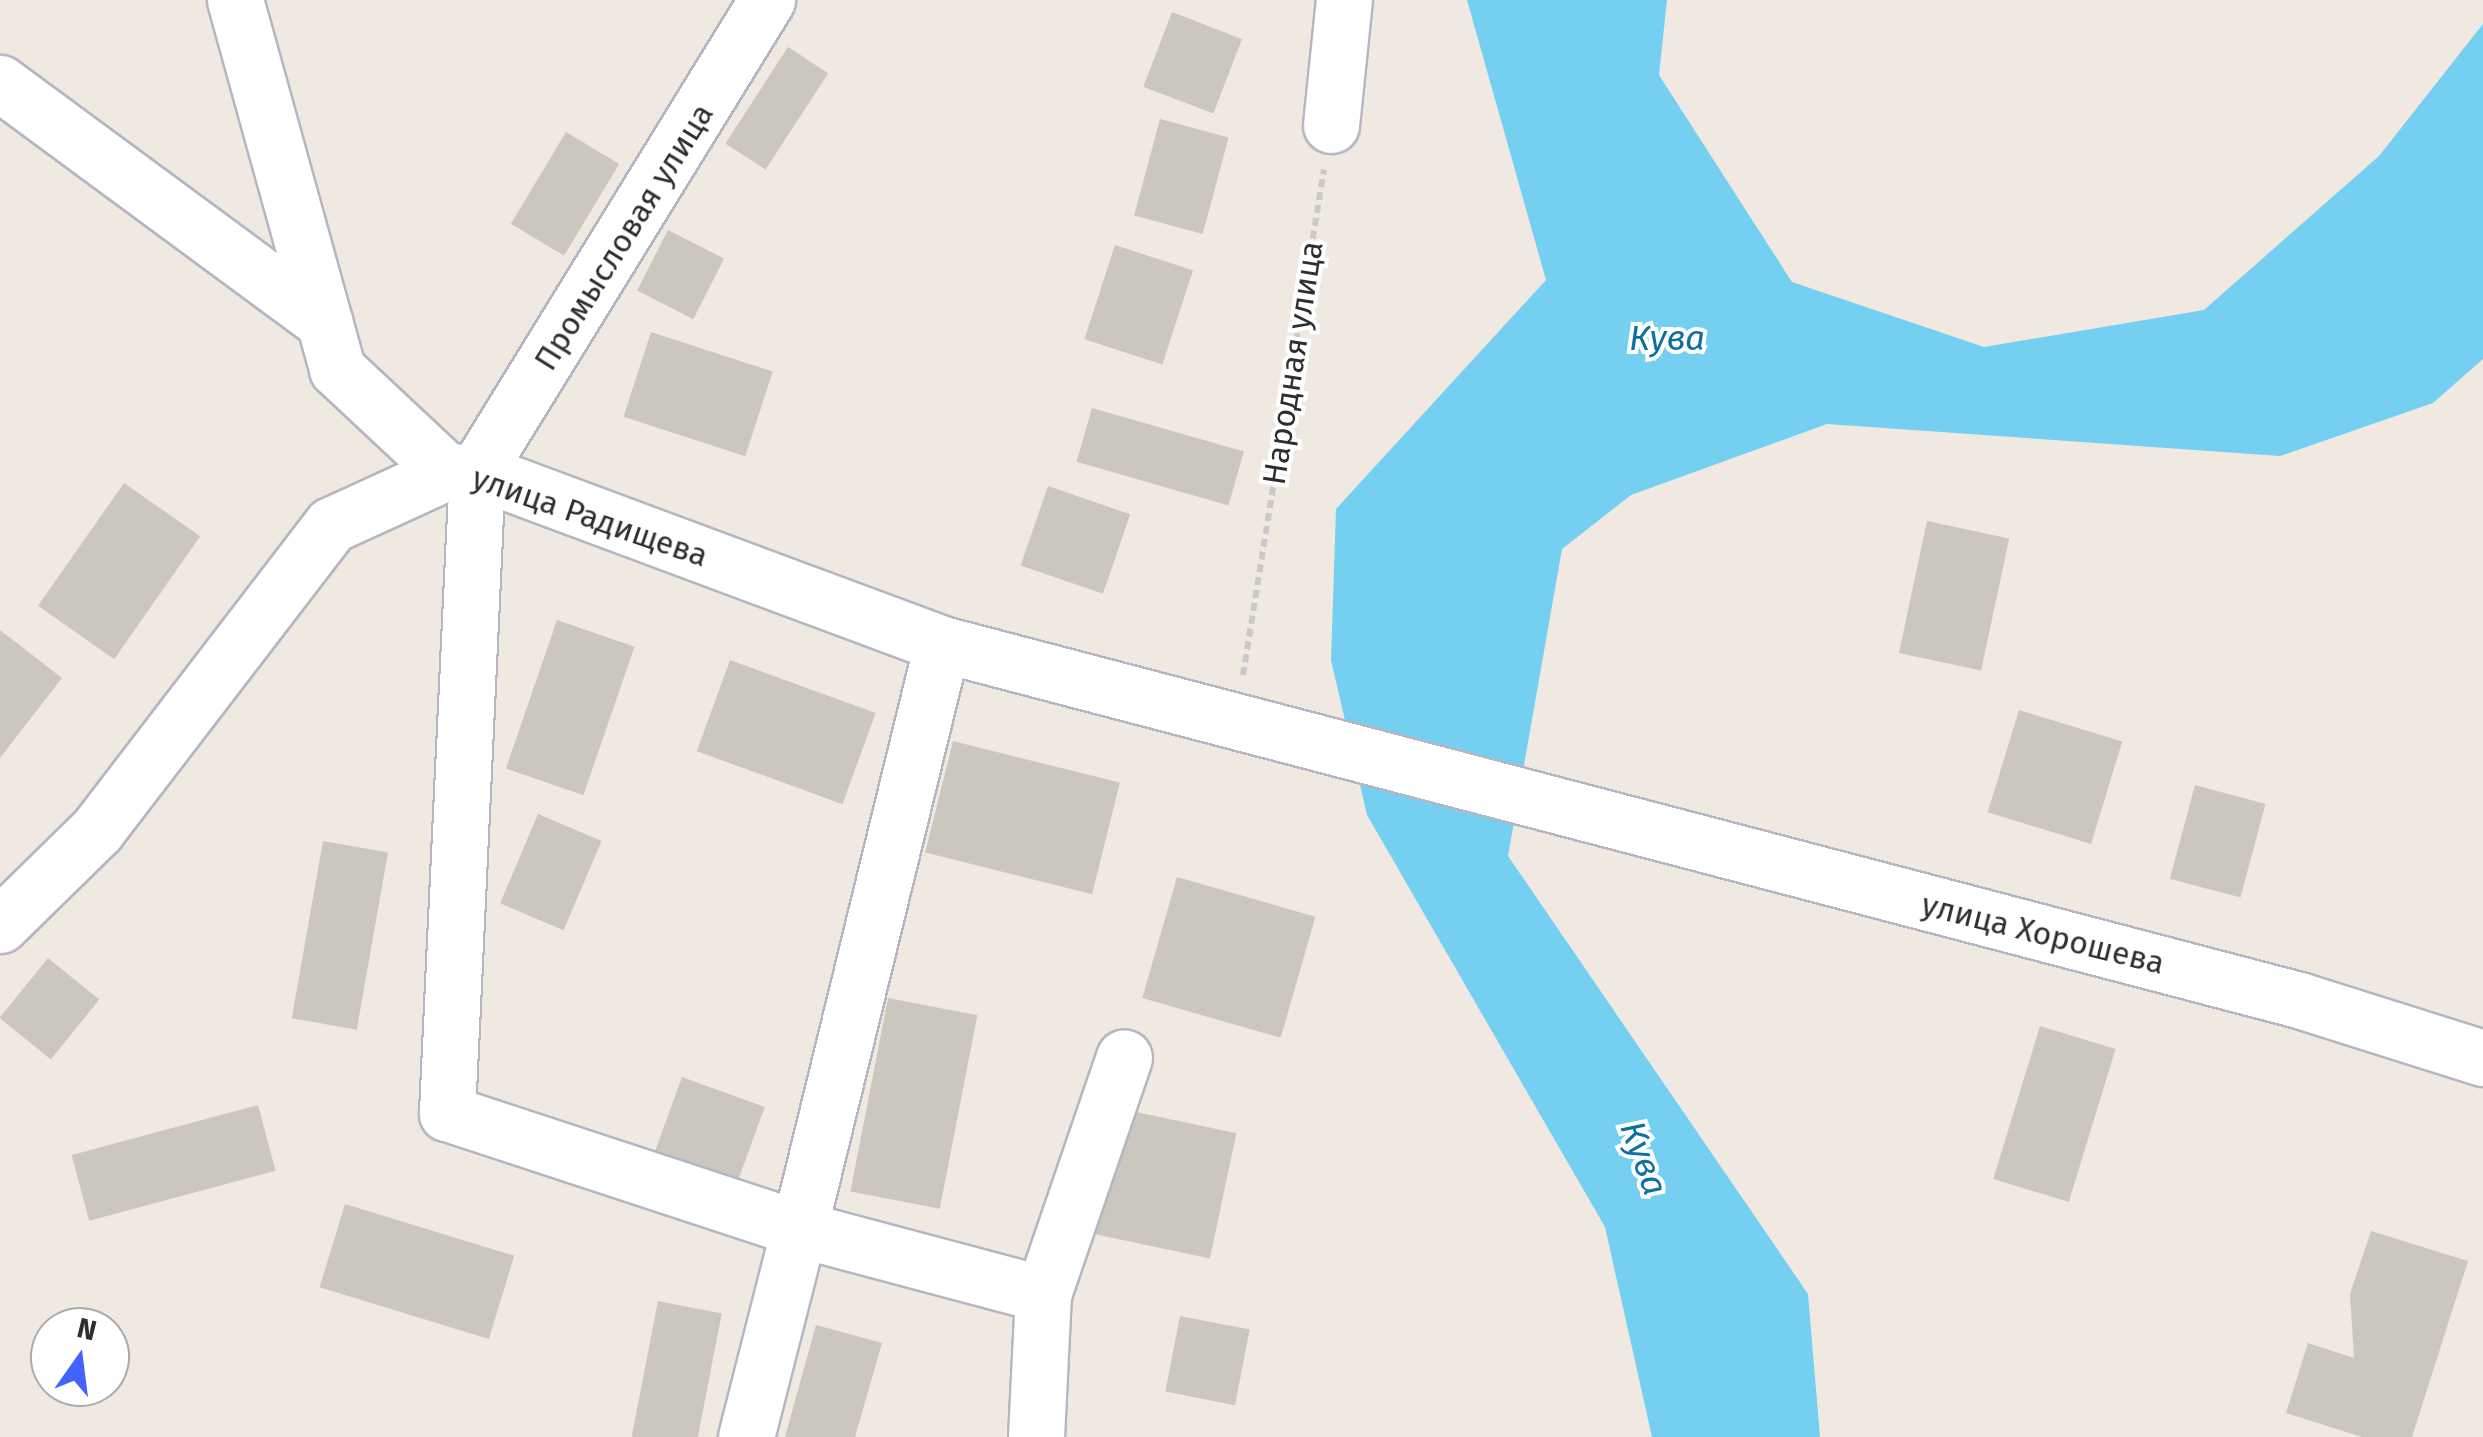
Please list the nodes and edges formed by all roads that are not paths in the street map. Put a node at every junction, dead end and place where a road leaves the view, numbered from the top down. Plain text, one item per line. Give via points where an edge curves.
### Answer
1 (235, 0) edge
2 (767, 0) edge
3 (1344, 0) edge
4 (0, 83) edge
5 (1332, 126) road end
6 (324, 322) junction
7 (462, 472) junction
8 (942, 644) junction
9 (1235, 726) joint
10 (0, 925) edge
11 (1124, 1057) dead end
12 (2483, 1058) edge
13 (799, 1229) junction
14 (1044, 1294) junction
15 (746, 1437) edge
16 (1036, 1437) edge

1 - 6 street
2 - 7 street, Промысловая улица
3 - 5 street
4 - 6 street
6 - 7 street via 337,368
7 - 8 street, улица Радищева
7 - 10 street, улица Радищева via 331,525 97,830
7 - 13 street via 447,1113
8 - 9 street, улица Радищева
8 - 13 street
9 - 12 street, улица Хорошева via 2299,1000
11 - 14 street
13 - 14 street
13 - 15 street
14 - 16 street

